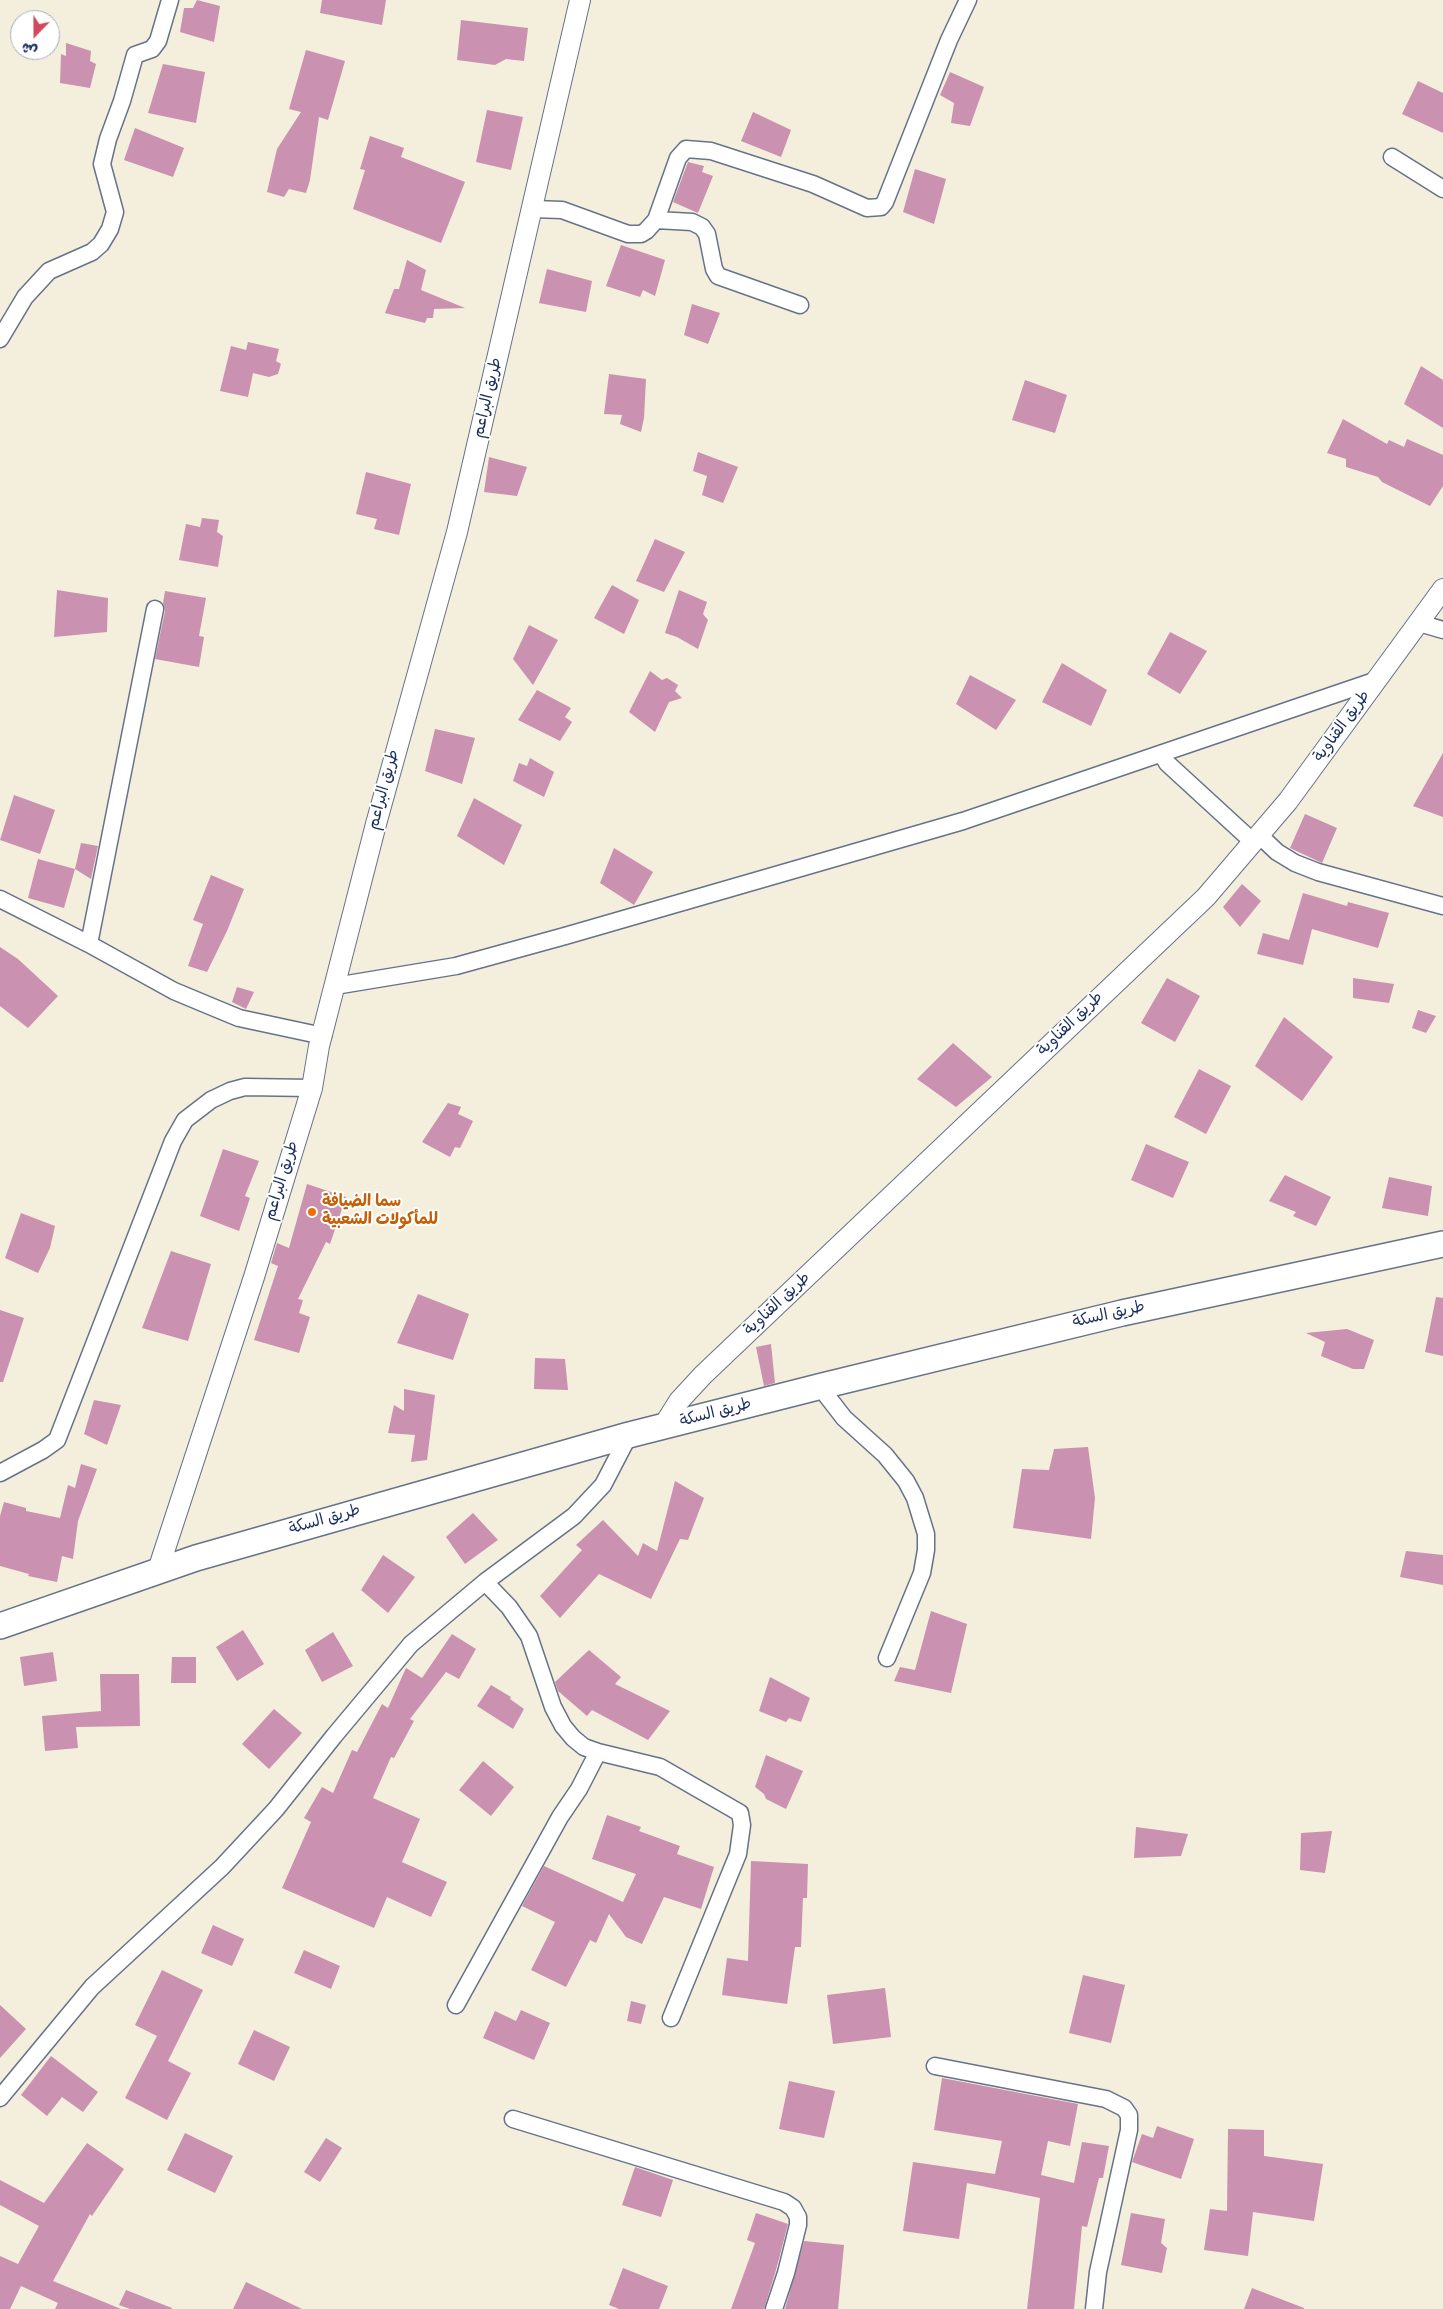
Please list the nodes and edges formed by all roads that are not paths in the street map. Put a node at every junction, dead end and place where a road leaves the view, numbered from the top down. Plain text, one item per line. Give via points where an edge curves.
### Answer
1 (170, 0) edge
2 (580, 0) edge
3 (968, 0) edge
4 (1392, 157) dead end
5 (1443, 190) edge
6 (533, 209) junction
7 (656, 220) junction
8 (800, 305) dead end
9 (0, 339) edge
10 (1443, 589) edge
11 (155, 609) dead end
12 (1419, 622) junction
13 (1443, 630) edge
14 (1377, 680) junction
15 (1162, 754) junction
16 (1255, 838) junction
17 (0, 899) edge
18 (1443, 906) edge
19 (89, 944) junction
20 (335, 986) junction
21 (323, 1036) junction
22 (312, 1088) junction
23 (1443, 1244) edge
24 (822, 1386) junction
25 (662, 1428) junction
26 (629, 1435) junction
27 (0, 1473) edge
28 (158, 1570) junction
29 (485, 1582) junction
30 (0, 1626) edge
31 (887, 1658) dead end
32 (598, 1752) junction
33 (456, 2005) dead end
34 (671, 2018) dead end
35 (935, 2066) dead end
36 (0, 2098) edge
37 (513, 2119) dead end
38 (774, 2309) edge
39 (1094, 2309) edge

1 - 9 street via 158,41 152,49 135,55 108,139 102,164 115,212 110,229 92,252 49,271 25,297
2 - 6 street, طريق البراعم
3 - 7 street via 881,207 867,208 813,184 711,151 686,149 678,158
4 - 5 street
6 - 7 street via 562,210 628,234 641,234
6 - 20 street, طريق البراعم via 457,532
7 - 8 street via 680,220 702,227 707,234 718,276
10 - 12 street, طريق القناوية
11 - 19 street
12 - 13 street
12 - 14 street, طريق القناوية
14 - 15 street
14 - 16 street, طريق القناوية via 1288,800
15 - 16 street via 1167,763
15 - 20 street via 963,821 565,936 456,966
16 - 18 street via 1295,863 1318,872
16 - 25 street, طريق القناوية via 1206,897 703,1374 679,1401
17 - 19 street
19 - 21 street via 174,991 239,1018
20 - 21 street, طريق البراعم
21 - 22 street, طريق البراعم
22 - 27 street via 245,1087 211,1100 185,1120 169,1150 64,1427 57,1440
22 - 28 street, طريق البراعم via 254,1278
23 - 24 main road, طريق السكة via 1122,1313
24 - 25 main road, طريق السكة
24 - 31 street via 844,1418 885,1455 906,1481 926,1534 922,1572
25 - 26 main road, طريق السكة
26 - 28 main road, طريق السكة
26 - 29 street via 603,1485 574,1516
28 - 30 main road, طريق السكة
29 - 32 street via 529,1636 562,1726 584,1747
29 - 36 street via 411,1644 276,1810 222,1867 92,1988
32 - 33 street
32 - 34 street via 660,1767 740,1813 742,1825 738,1854
35 - 39 street via 1106,2099 1124,2108 1129,2115 1129,2130 1098,2272
37 - 38 street via 784,2202 793,2208 798,2225

